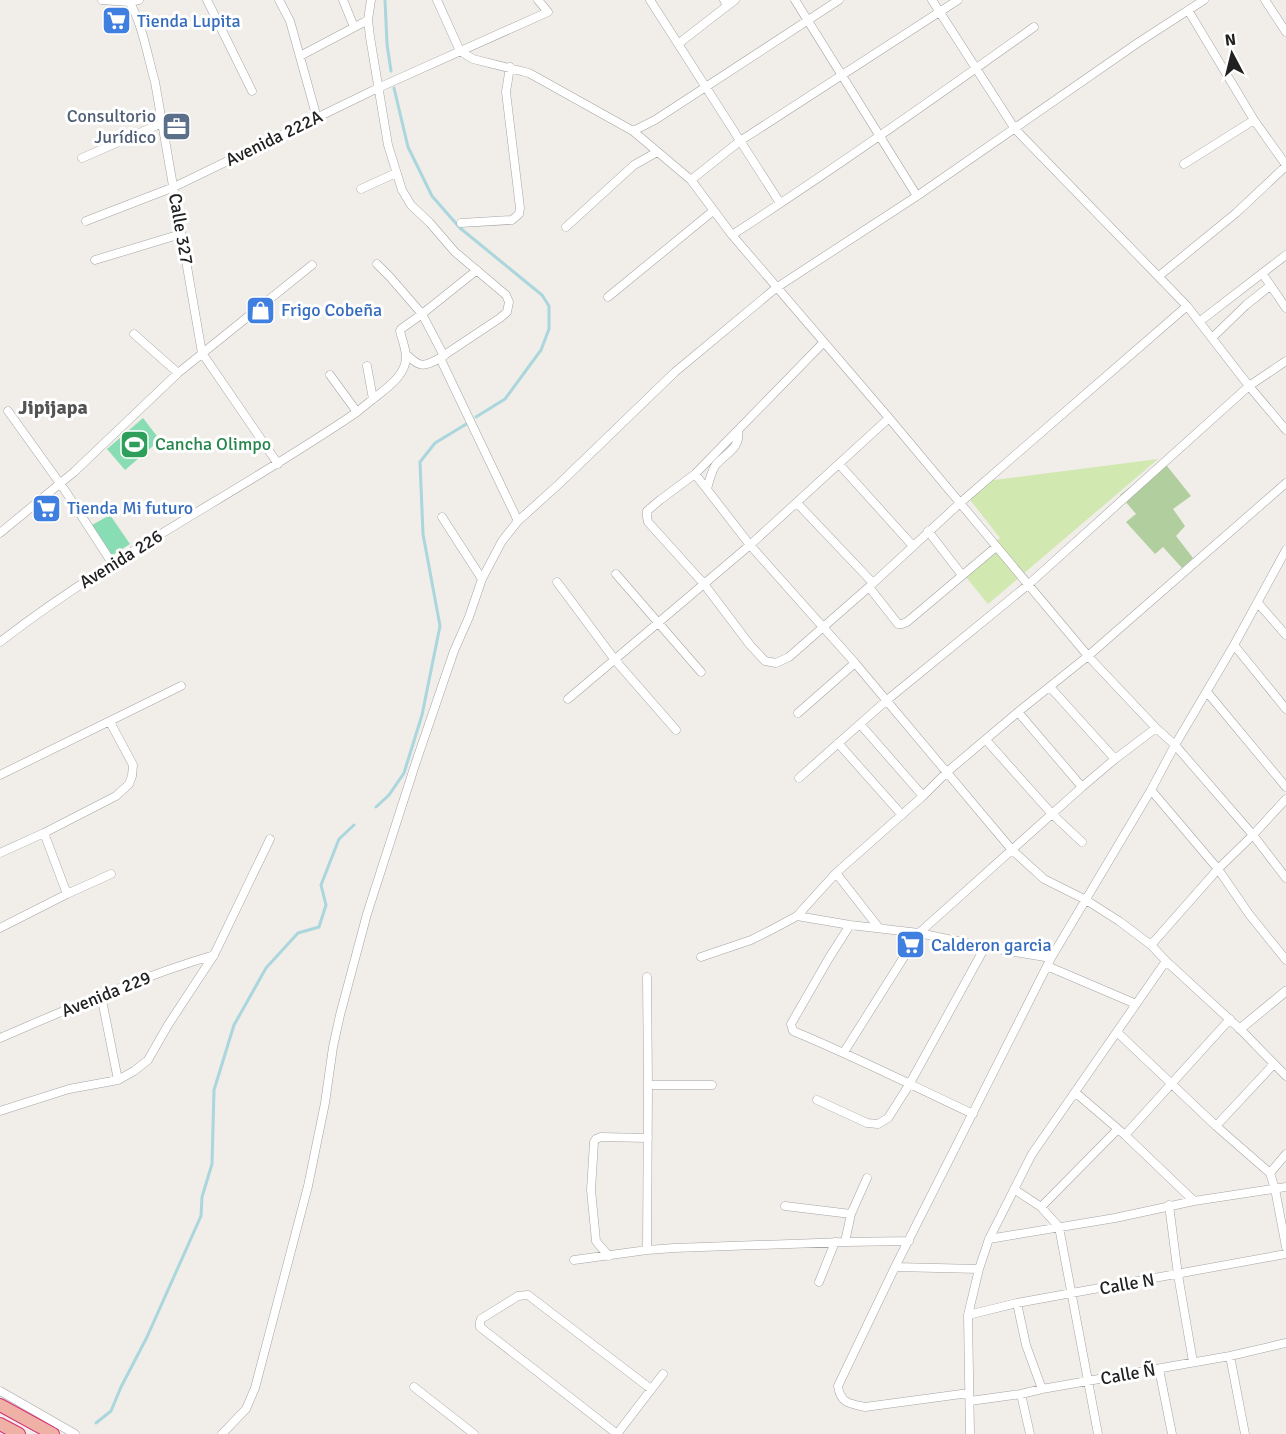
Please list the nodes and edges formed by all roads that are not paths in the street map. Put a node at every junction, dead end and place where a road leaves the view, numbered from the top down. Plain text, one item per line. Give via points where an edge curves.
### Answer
1 (102, 0) edge
2 (139, 0) edge
3 (207, 0) edge
4 (279, 0) edge
5 (343, 0) edge
6 (371, 0) edge
7 (437, 0) edge
8 (538, 0) edge
9 (650, 0) edge
10 (735, 0) edge
11 (795, 0) edge
12 (839, 0) edge
13 (932, 0) edge
14 (957, 0) edge
15 (1204, 0) edge
16 (1265, 0) edge
17 (129, 2) junction
18 (725, 3) edge
19 (1188, 10) junction
20 (940, 12) junction
21 (368, 20) junction
22 (808, 20) junction
23 (354, 27) junction
24 (1034, 27) dead end
25 (1286, 32) edge
26 (678, 44) junction
27 (460, 51) junction
28 (300, 56) junction
29 (510, 67) junction
30 (976, 69) junction
31 (842, 75) junction
32 (706, 87) junction
33 (378, 88) junction
34 (252, 91) dead end
35 (316, 118) junction
36 (1254, 120) junction
37 (162, 123) junction
38 (1015, 129) junction
39 (633, 131) junction
40 (879, 135) junction
41 (740, 141) junction
42 (657, 152) junction
43 (82, 158) dead end
44 (1184, 164) dead end
45 (1286, 165) edge
46 (396, 173) junction
47 (691, 180) junction
48 (174, 187) junction
49 (361, 189) dead end
50 (917, 196) junction
51 (780, 203) junction
52 (713, 211) junction
53 (86, 221) dead end
54 (461, 223) dead end
55 (566, 227) dead end
56 (182, 234) junction
57 (732, 235) junction
58 (1286, 255) edge
59 (94, 260) dead end
60 (377, 264) dead end
61 (312, 265) dead end
62 (477, 270) junction
63 (1262, 273) junction
64 (1159, 276) junction
65 (1270, 286) junction
66 (776, 288) junction
67 (608, 297) dead end
68 (1187, 306) junction
69 (1286, 308) edge
70 (422, 314) junction
71 (1200, 321) junction
72 (134, 334) dead end
73 (1212, 338) junction
74 (824, 342) junction
75 (202, 353) junction
76 (406, 354) junction
77 (442, 357) junction
78 (1286, 361) edge
79 (367, 366) dead end
80 (178, 373) junction
81 (330, 375) dead end
82 (1249, 386) junction
83 (373, 399) junction
84 (9, 411) dead end
85 (357, 412) junction
86 (889, 418) junction
87 (1286, 430) edge
88 (738, 431) junction
89 (278, 464) junction
90 (838, 464) junction
91 (695, 474) junction
92 (1286, 483) edge
93 (60, 484) junction
94 (707, 489) junction
95 (797, 502) junction
96 (960, 503) junction
97 (442, 517) dead end
98 (518, 521) junction
99 (928, 531) junction
100 (0, 533) edge
101 (750, 545) junction
102 (913, 546) junction
103 (996, 547) junction
104 (1286, 550) edge
105 (112, 563) junction
106 (616, 574) dead end
107 (962, 575) junction
108 (482, 579) junction
109 (557, 582) dead end
110 (704, 584) junction
111 (1029, 584) junction
112 (871, 585) junction
113 (1257, 603) junction
114 (659, 622) junction
115 (823, 627) junction
116 (1286, 635) edge
117 (0, 642) edge
118 (1234, 645) junction
119 (1088, 656) junction
120 (615, 660) junction
121 (855, 663) junction
122 (701, 672) dead end
123 (181, 686) dead end
124 (1050, 687) junction
125 (1207, 692) junction
126 (568, 699) dead end
127 (887, 700) junction
128 (1286, 709) edge
129 (1018, 712) junction
130 (798, 713) dead end
131 (110, 722) junction
132 (860, 724) junction
133 (1156, 728) junction
134 (676, 730) dead end
135 (986, 740) junction
136 (838, 743) junction
137 (1175, 745) junction
138 (1115, 759) junction
139 (947, 772) junction
140 (0, 775) edge
141 (799, 778) dead end
142 (1082, 787) junction
143 (1286, 787) edge
144 (1151, 790) junction
145 (923, 796) junction
146 (1286, 799) edge
147 (1052, 814) junction
148 (902, 815) junction
149 (44, 833) junction
150 (1253, 835) junction
151 (270, 839) dead end
152 (1082, 842) dead end
153 (1012, 850) junction
154 (0, 853) edge
155 (1218, 869) junction
156 (836, 873) junction
157 (111, 874) dead end
158 (1286, 878) edge
159 (67, 894) junction
160 (1086, 900) junction
161 (796, 916) junction
162 (850, 925) junction
163 (0, 928) edge
164 (879, 928) junction
165 (919, 933) junction
166 (1151, 945) junction
167 (985, 947) junction
168 (214, 955) junction
169 (701, 957) dead end
170 (1286, 960) edge
171 (1166, 961) junction
172 (1049, 962) junction
173 (647, 977) dead end
174 (1286, 991) edge
175 (101, 995) junction
176 (1136, 1004) junction
177 (1230, 1019) junction
178 (1240, 1029) junction
179 (1117, 1032) junction
180 (0, 1038) edge
181 (844, 1052) junction
182 (1273, 1065) junction
183 (1286, 1076) edge
184 (118, 1080) junction
185 (1172, 1083) junction
186 (909, 1084) junction
187 (648, 1085) junction
188 (712, 1085) dead end
189 (1076, 1093) junction
190 (817, 1100) dead end
191 (0, 1111) edge
192 (973, 1114) junction
193 (1216, 1126) junction
194 (1118, 1129) junction
195 (1125, 1135) junction
196 (648, 1138) junction
197 (1286, 1154) edge
198 (1270, 1173) junction
199 (867, 1178) dead end
200 (1286, 1187) edge
201 (1014, 1189) junction
202 (1275, 1189) junction
203 (1194, 1201) junction
204 (1170, 1205) junction
205 (785, 1206) dead end
206 (1041, 1207) junction
207 (851, 1214) junction
208 (1059, 1227) junction
209 (989, 1239) junction
210 (909, 1241) junction
211 (836, 1242) junction
212 (844, 1242) junction
213 (1286, 1247) edge
214 (647, 1250) junction
215 (1286, 1254) edge
216 (609, 1256) junction
217 (574, 1260) dead end
218 (895, 1267) junction
219 (979, 1269) junction
220 (1178, 1275) junction
221 (819, 1282) dead end
222 (1072, 1294) junction
223 (1017, 1303) junction
224 (968, 1315) junction
225 (1286, 1343) edge
226 (1230, 1356) junction
227 (1193, 1362) junction
228 (1160, 1369) junction
229 (663, 1374) dead end
230 (1089, 1381) junction
231 (414, 1387) dead end
232 (651, 1389) junction
233 (1042, 1389) junction
234 (0, 1390) edge
235 (1021, 1394) junction
236 (970, 1397) junction
237 (0, 1406) edge
238 (0, 1424) edge
239 (19, 1434) edge
240 (53, 1434) edge
241 (75, 1434) edge
242 (222, 1434) edge
243 (474, 1434) edge
244 (617, 1434) edge
245 (970, 1434) edge
246 (1030, 1434) edge
247 (1098, 1434) edge
248 (1172, 1434) edge
249 (1245, 1434) edge

1 - 17 street
2 - 17 street
3 - 34 street
4 - 28 street
5 - 23 street
6 - 21 street
7 - 27 street
8 - 27 street, Avenida 222A via 548,12
9 - 26 street
10 - 18 street
11 - 22 street
12 - 22 street
13 - 20 street
14 - 20 street
15 - 19 street
16 - 25 street
17 - 37 street, Calle 327 via 145,44
18 - 26 street
19 - 36 street
19 - 38 street
20 - 30 street
20 - 31 street
21 - 23 street
21 - 33 street
22 - 31 street
22 - 32 street
23 - 28 street
24 - 30 street
26 - 32 street
27 - 29 street via 473,59
27 - 33 street, Avenida 222A
28 - 35 street
29 - 39 street via 529,73
29 - 54 street via 506,92 519,214 512,220
30 - 38 street
30 - 40 street
31 - 40 street
31 - 41 street
32 - 39 street
32 - 41 street
33 - 35 street, Avenida 222A
33 - 46 street
35 - 48 street, Avenida 222A
36 - 44 street
36 - 45 street
37 - 43 street
37 - 48 street, Calle 327
38 - 50 street
38 - 64 street
39 - 42 street
40 - 50 street
40 - 51 street
41 - 47 street
41 - 51 street
42 - 47 street
42 - 55 street via 634,165
45 - 64 street via 1236,213
46 - 49 street
46 - 62 street via 411,205
47 - 52 street
48 - 53 street, Avenida 222A
48 - 56 street, Calle 327
50 - 66 street
51 - 57 street
52 - 57 street
52 - 67 street
56 - 59 street
56 - 75 street, Calle 327
57 - 66 street
58 - 63 street
60 - 70 street
61 - 75 street
62 - 70 street
62 - 77 street via 506,295 507,312
63 - 65 street
63 - 71 street
64 - 68 street
65 - 69 street
65 - 73 street
66 - 74 street
66 - 98 street via 675,372
68 - 71 street
68 - 96 street
70 - 76 street via 400,331
70 - 77 street
71 - 73 street
72 - 80 street
73 - 82 street
74 - 86 street
74 - 88 street
75 - 80 street
75 - 89 street, Calle 327
76 - 77 street via 420,366
76 - 83 street, Avenida 226 via 397,378
77 - 98 street
78 - 82 street
79 - 83 street
80 - 93 street
81 - 85 street
82 - 87 street
82 - 111 street
83 - 85 street, Avenida 226
84 - 93 street
85 - 89 street, Avenida 226
86 - 90 street
86 - 96 street
88 - 91 street
88 - 94 street via 736,446 715,467
89 - 105 street, Avenida 226
90 - 95 street
90 - 102 street
91 - 94 street
91 - 110 street via 647,511 647,517
92 - 119 street
93 - 100 street
93 - 105 street
94 - 101 street
95 - 101 street
95 - 112 street
96 - 99 street
96 - 103 street
97 - 108 street
98 - 108 street via 502,541
99 - 102 street
99 - 107 street
101 - 110 street
101 - 115 street
102 - 112 street
103 - 107 street
103 - 111 street
104 - 113 street
105 - 117 street, Avenida 226
106 - 114 street
107 - 112 street via 902,624 898,624
108 - 242 street via 454,651 367,914 338,1026 308,1186 255,1388 246,1409
109 - 120 street
110 - 114 street
110 - 115 street via 765,661 776,663 789,657
111 - 119 street
111 - 127 street
112 - 115 street
113 - 116 street
113 - 118 street
114 - 120 street
114 - 122 street
115 - 121 street
118 - 125 street
118 - 128 street
119 - 124 street
119 - 133 street
120 - 126 street
120 - 134 street
121 - 127 street
121 - 130 street
123 - 131 street
124 - 129 street
124 - 138 street
125 - 137 street
125 - 143 street
127 - 132 street
127 - 139 street
129 - 135 street
129 - 142 street
131 - 140 street
131 - 149 street via 133,765 129,784 116,796
132 - 136 street
132 - 145 street
133 - 137 street
133 - 138 street
135 - 139 street
135 - 147 street
136 - 141 street
136 - 148 street
137 - 144 street
137 - 150 street
138 - 142 street
139 - 145 street
139 - 153 street
142 - 147 street
144 - 155 street
144 - 160 street
145 - 148 street
146 - 150 street
147 - 152 street
147 - 153 street
148 - 156 street
149 - 154 street
149 - 159 street
150 - 155 street
150 - 158 street
151 - 168 street
153 - 160 street via 1044,879
153 - 165 street
155 - 166 street
155 - 170 street
156 - 161 street
156 - 164 street
157 - 159 street
159 - 163 street
160 - 166 street
160 - 172 street
161 - 162 street
161 - 169 street via 751,939
162 - 164 street
162 - 181 street via 791,1024 793,1031
164 - 165 street
165 - 167 street
165 - 181 street
166 - 171 street
167 - 172 street
167 - 186 street
168 - 175 street, Avenida 229
168 - 184 street via 148,1060
171 - 176 street
171 - 177 street
172 - 176 street
172 - 192 street
173 - 187 street
174 - 178 street
175 - 180 street, Avenida 229
175 - 184 street
176 - 179 street
177 - 178 street
177 - 185 street
178 - 182 street
179 - 185 street
179 - 189 street
181 - 186 street
182 - 183 street
182 - 193 street
184 - 191 street via 69,1089
185 - 193 street
185 - 195 street
186 - 190 street via 888,1118 878,1124
186 - 192 street
187 - 188 street
187 - 196 street
189 - 194 street
189 - 201 street via 1032,1154
192 - 210 street
193 - 198 street
194 - 195 street
194 - 206 street
195 - 203 street
196 - 214 street
196 - 216 street via 601,1137 594,1142 591,1190 596,1241
197 - 198 street
198 - 202 street
199 - 207 street
200 - 202 street
201 - 206 street
201 - 209 street
202 - 203 street
202 - 213 street
203 - 204 street
204 - 208 street
204 - 220 street
205 - 207 street
206 - 208 street
207 - 212 street
208 - 209 street
208 - 222 street
209 - 219 street
210 - 212 street
210 - 218 street
211 - 212 street
211 - 214 street
211 - 221 street
214 - 216 street
215 - 220 street, Calle N
216 - 217 street
218 - 219 street
218 - 236 street, Calle Ñ via 838,1386 839,1394 844,1401 865,1407
219 - 224 street
220 - 222 street, Calle N
220 - 227 street
222 - 223 street, Calle N
222 - 230 street
223 - 224 street, Calle N
223 - 233 street via 1026,1345
224 - 236 street
225 - 226 street, Calle Ñ
226 - 227 street, Calle Ñ
226 - 249 street
227 - 228 street, Calle Ñ
228 - 230 street, Calle Ñ
228 - 248 street
229 - 232 street
230 - 233 street, Calle Ñ
230 - 247 street
231 - 243 street
232 - 244 street
232 - 244 street via 531,1297 518,1296 481,1319 480,1327
233 - 235 street, Calle Ñ
234 - 241 street
235 - 236 street, Calle Ñ
235 - 246 street
236 - 245 street
237 - 240 highway
238 - 239 highway

